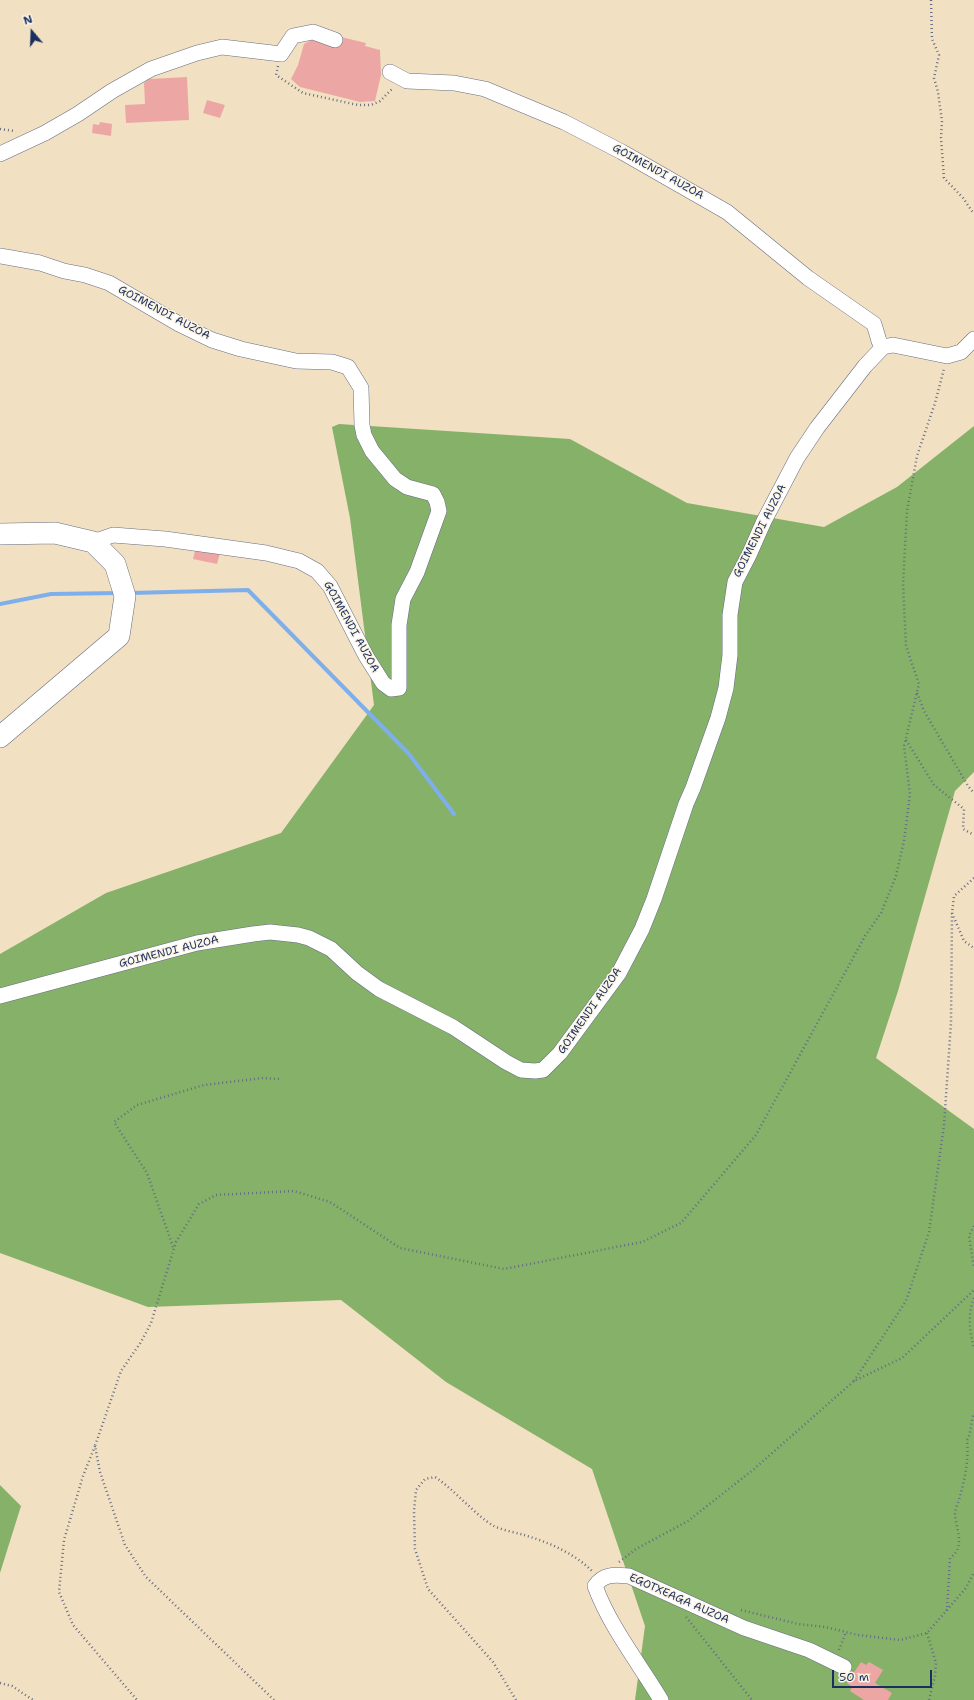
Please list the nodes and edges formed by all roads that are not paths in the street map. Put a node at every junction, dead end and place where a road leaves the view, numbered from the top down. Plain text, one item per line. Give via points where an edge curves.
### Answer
1 (335, 40) dead end
2 (395, 75) road end
3 (0, 154) edge
4 (0, 256) edge
5 (974, 339) edge
6 (883, 347) junction
7 (0, 534) edge
8 (93, 542) junction
9 (0, 737) edge
10 (0, 996) edge
11 (838, 1664) road end
12 (661, 1700) edge

1 - 3 street via 313,32 292,36 281,54 222,47 197,53 159,66 112,91 45,133
2 - 6 street, GOIMENDI AUZOA via 407,81 454,83 485,89 564,122 622,152 727,212 808,278 874,324
4 - 8 street, GOIMENDI AUZOA via 40,263 109,283 212,340 296,362 332,362 348,367 361,388 362,425 372,451 395,479 407,487 433,494 439,511 417,572 404,599 399,625 399,688 391,690 383,683 366,656 330,586 317,571 298,561 266,553 165,539 113,535
5 - 6 street via 961,352 947,356 894,345
6 - 10 street, GOIMENDI AUZOA via 865,366 797,458 734,582 730,615 730,656 724,696 654,899 619,973 560,1053 543,1070 521,1070 506,1062 454,1026 379,989 331,949 298,935 270,932 198,943
7 - 8 main road via 55,533
8 - 9 main road via 115,564 123,590 119,636
11 - 12 street, EGOTXEAGA AUZOA via 809,1650 744,1628 629,1576 613,1575 602,1578 595,1586 608,1615

